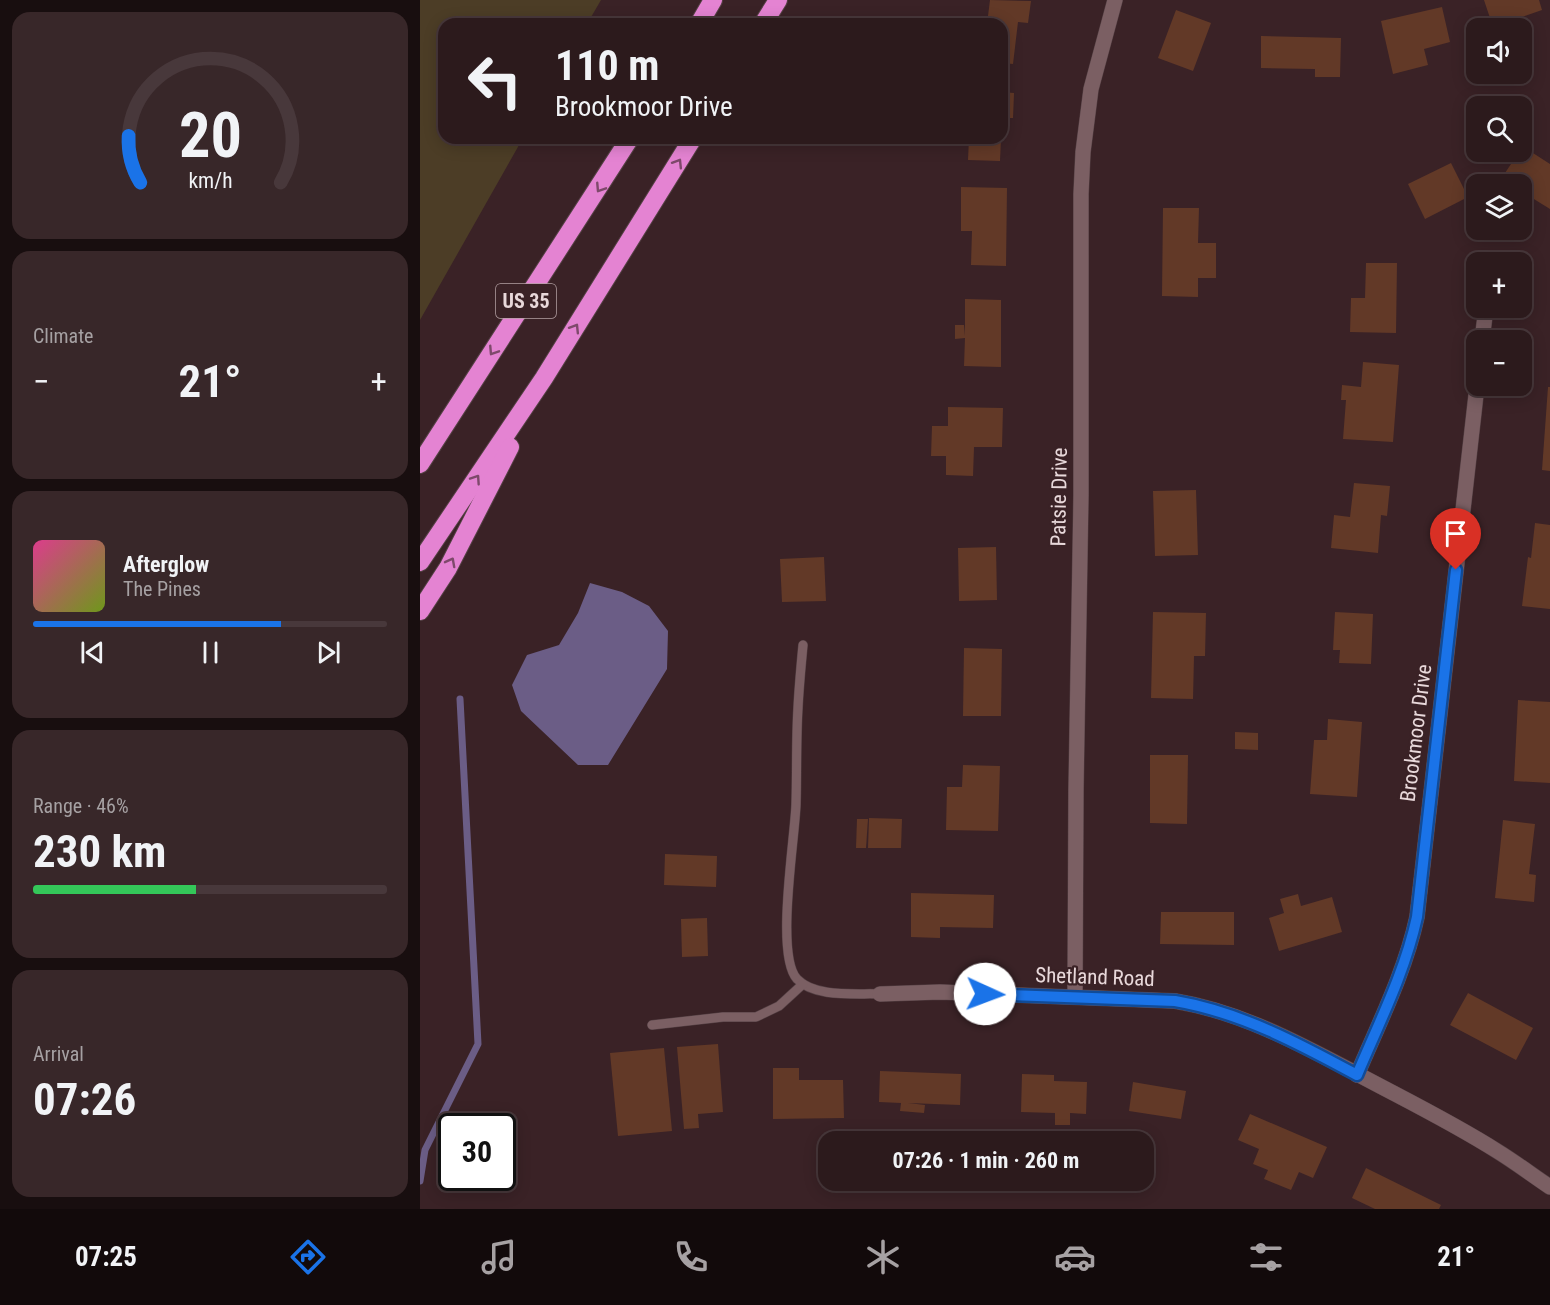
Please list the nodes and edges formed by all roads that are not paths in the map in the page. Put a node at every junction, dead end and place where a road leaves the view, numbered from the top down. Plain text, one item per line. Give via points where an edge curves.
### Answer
1 (713, 0) edge
2 (778, 0) edge
3 (1115, 0) edge
4 (702, 18) edge
5 (767, 18) edge
6 (626, 144) edge
7 (689, 144) edge
8 (544, 378) junction
9 (1476, 396) edge
10 (420, 464) edge
11 (420, 562) edge
12 (420, 611) edge
13 (803, 645) dead end
14 (803, 984) junction
15 (880, 994) joint
16 (1075, 997) junction
17 (652, 1024) dead end
18 (1357, 1075) junction
19 (1550, 1186) edge

1 - 4 highway
2 - 5 highway
3 - 16 street, Patsie Drive via 1091,89 1082,162
6 -> 10 highway, US 35
8 -> 7 highway, US 35
11 -> 8 highway, US 35
12 -> 8 highway via 448,568
9 - 18 street, Brookmoor Drive via 1417,917 1403,966
13 - 14 lane via 788,953 791,968
14 - 15 lane via 828,993
14 - 17 lane via 779,1006 756,1017
15 - 16 street, Shetland Road
16 - 18 street, Shetland Road via 1199,1005 1285,1037
18 - 19 street, Shetland Road via 1496,1150

